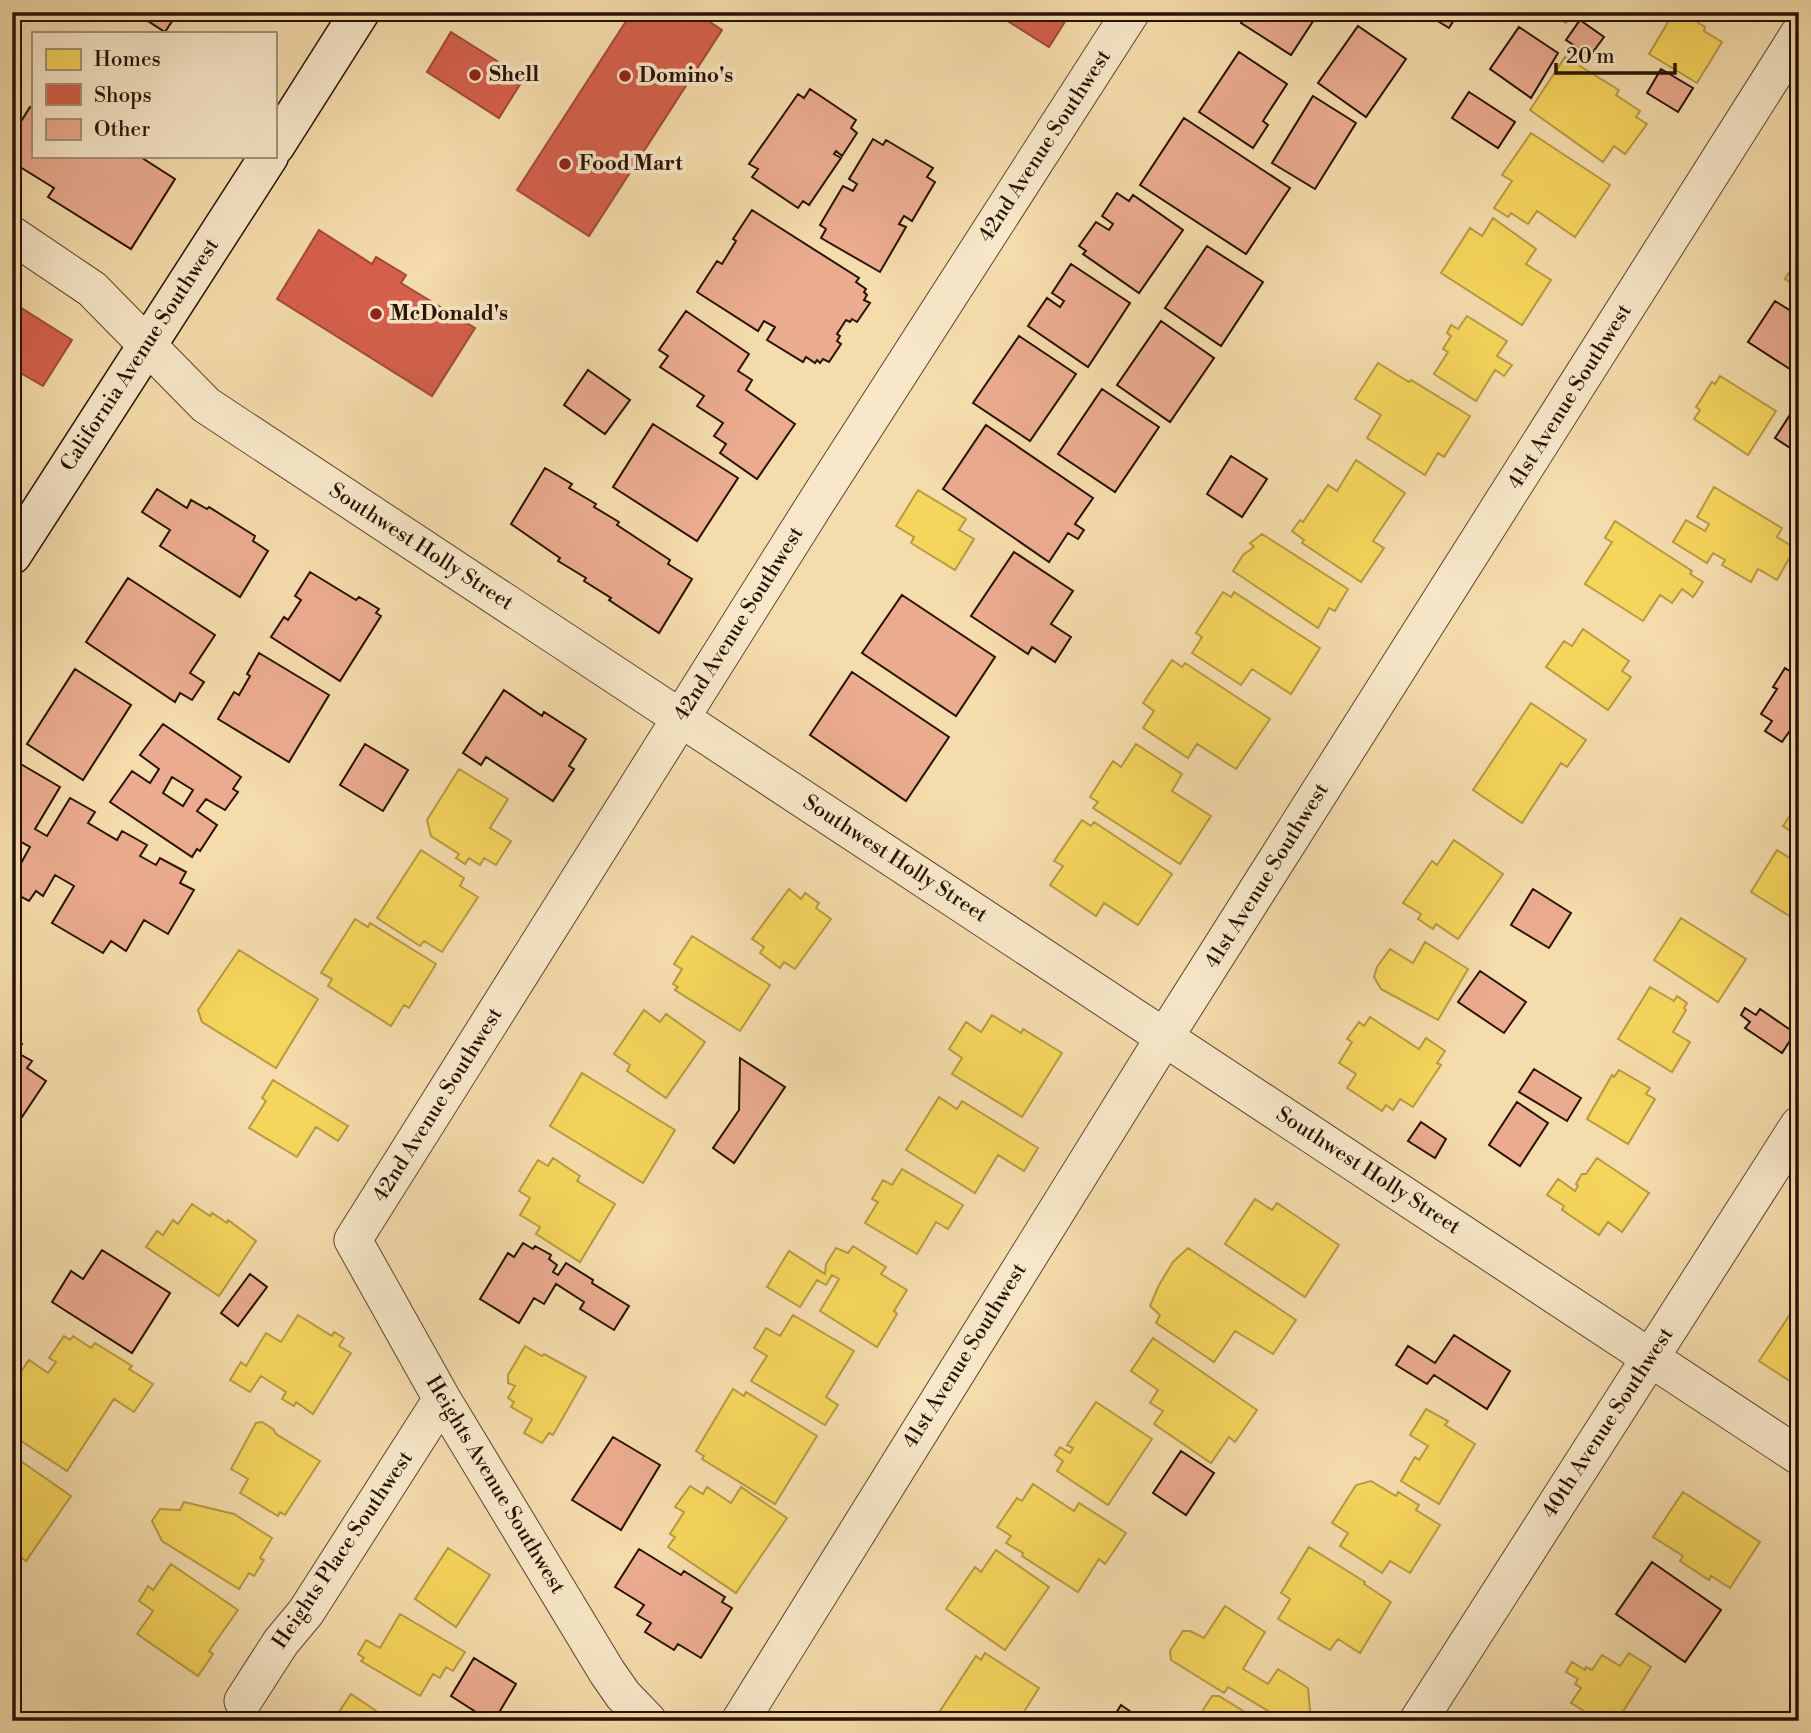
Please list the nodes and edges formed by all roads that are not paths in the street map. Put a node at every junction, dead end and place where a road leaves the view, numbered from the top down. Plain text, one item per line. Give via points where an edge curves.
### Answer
1 (360, 12) edge
2 (1131, 12) edge
3 (1799, 34) edge
4 (276, 144) edge
5 (268, 158) edge
6 (12, 235) edge
7 (147, 346) junction
8 (12, 555) edge
9 (680, 718) junction
10 (1164, 1038) junction
11 (1799, 1125) edge
12 (353, 1240) joint
13 (1649, 1357) junction
14 (442, 1399) junction
15 (1799, 1456) edge
16 (243, 1701) dead end
17 (649, 1721) edge
18 (740, 1721) edge
19 (1418, 1721) edge

1 - 4 main road
2 - 9 street, 42nd Avenue Southwest
3 - 10 street, 41st Avenue Southwest
5 - 7 main road, California Avenue Southwest
6 - 7 street, Southwest Holly Street via 92,289
7 - 8 main road, California Avenue Southwest
7 - 9 street, Southwest Holly Street via 206,405
9 - 10 street, Southwest Holly Street
9 - 12 street, 42nd Avenue Southwest
10 - 13 street, Southwest Holly Street
10 - 18 street, 41st Avenue Southwest
11 - 13 street, 40th Avenue Southwest
12 - 14 street, Heights Avenue Southwest
13 - 15 street, Southwest Holly Street
13 - 19 street, 40th Avenue Southwest
14 - 16 street, Heights Place Southwest via 306,1612
14 - 17 street, Heights Avenue Southwest via 607,1672 622,1695

